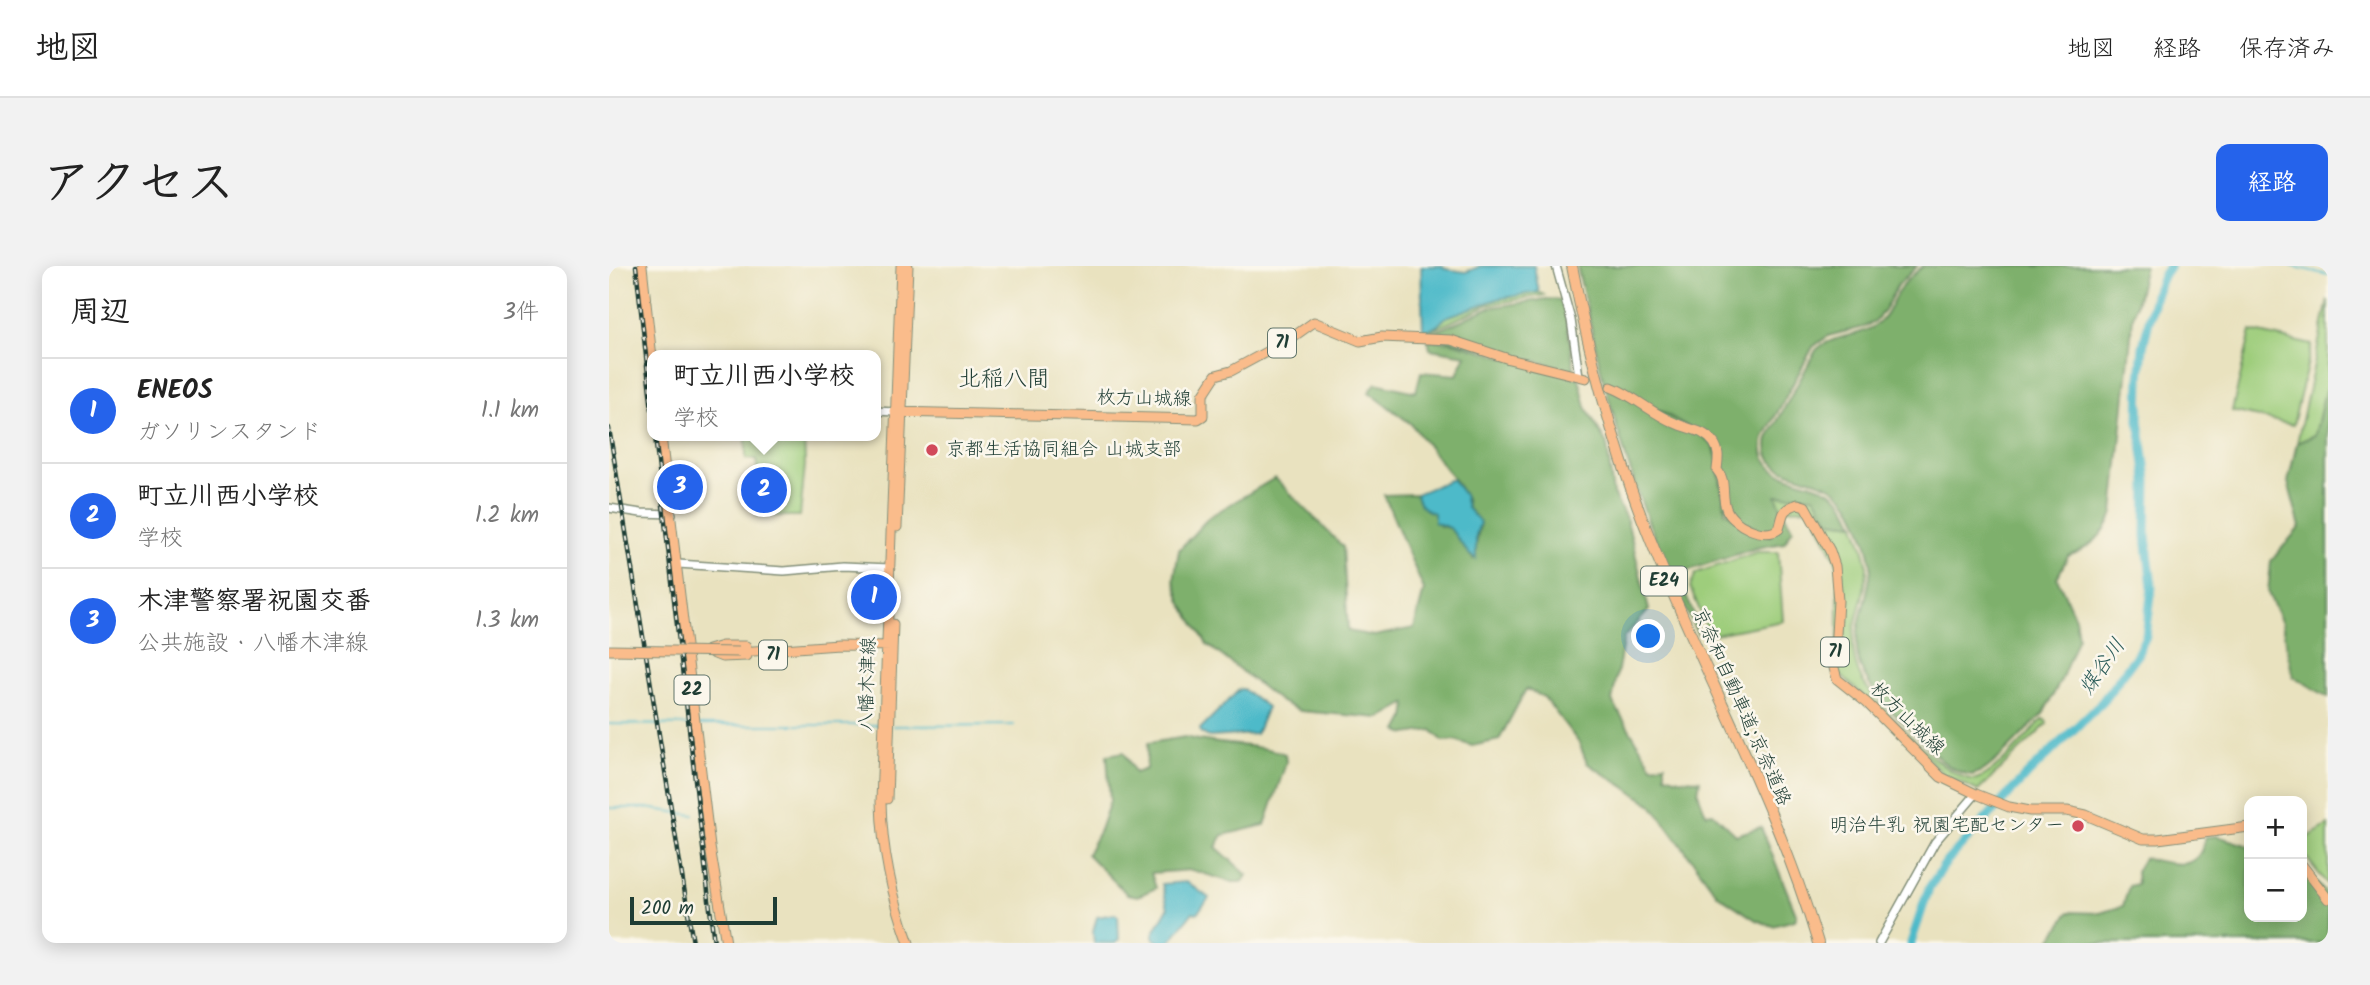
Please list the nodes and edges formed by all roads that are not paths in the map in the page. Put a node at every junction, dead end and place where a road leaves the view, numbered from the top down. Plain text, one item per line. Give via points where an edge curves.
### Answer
1 (642, 266) edge
2 (901, 266) edge
3 (908, 266) edge
4 (1556, 266) edge
5 (1571, 266) edge
6 (651, 350) edge
7 (1583, 377) joint
8 (1611, 387) dead end
9 (881, 411) edge
10 (898, 412) junction
11 (662, 441) edge
12 (609, 508) edge
13 (672, 514) junction
14 (678, 564) junction
15 (890, 568) junction
16 (839, 645) junction
17 (890, 646) junction
18 (609, 650) edge
19 (688, 650) junction
20 (1976, 794) junction
21 (2244, 828) edge
22 (2307, 872) edge
23 (2328, 900) edge
24 (726, 943) edge
25 (909, 943) edge
26 (1818, 943) edge
27 (1879, 943) edge

1 - 6 main road
2 - 10 main road, 八幡木津線
3 - 10 main road, 八幡木津線
4 - 7 street via 1571,320 1576,367
5 - 26 highway, 京奈和自動車道;京奈道路 / E24 via 1599,396 1637,515 1798,881
7 - 10 main road, 枚方山城線 / 71 via 1451,340 1382,337 1360,341 1314,322 1231,371 1216,375 1203,395 1203,415 1198,419
8 - 20 main road, 枚方山城線 / 71 via 1710,439 1718,452 1725,506 1734,519 1770,534 1779,529 1782,513 1794,505 1805,506 1835,566 1837,680 1867,703 1936,772
9 - 10 street
10 - 15 main road, 八幡木津線
10 - 17 main road, 八幡木津線
11 - 13 main road, 22
12 - 13 street
13 - 14 main road, 22
14 - 15 street via 785,571
14 - 19 main road, 22
15 - 17 main road, 八幡木津線
16 - 17 main road, 71
16 - 18 main road, 71, bridge via 739,652
16 - 19 main road, 71 via 780,643
17 - 25 main road, 八幡木津線 via 882,826 898,915
19 - 24 main road, 22
20 - 21 main road, 枚方山城線 / 71 via 2030,811 2086,816 2143,839
20 - 27 street via 1935,842
22 - 23 main road

